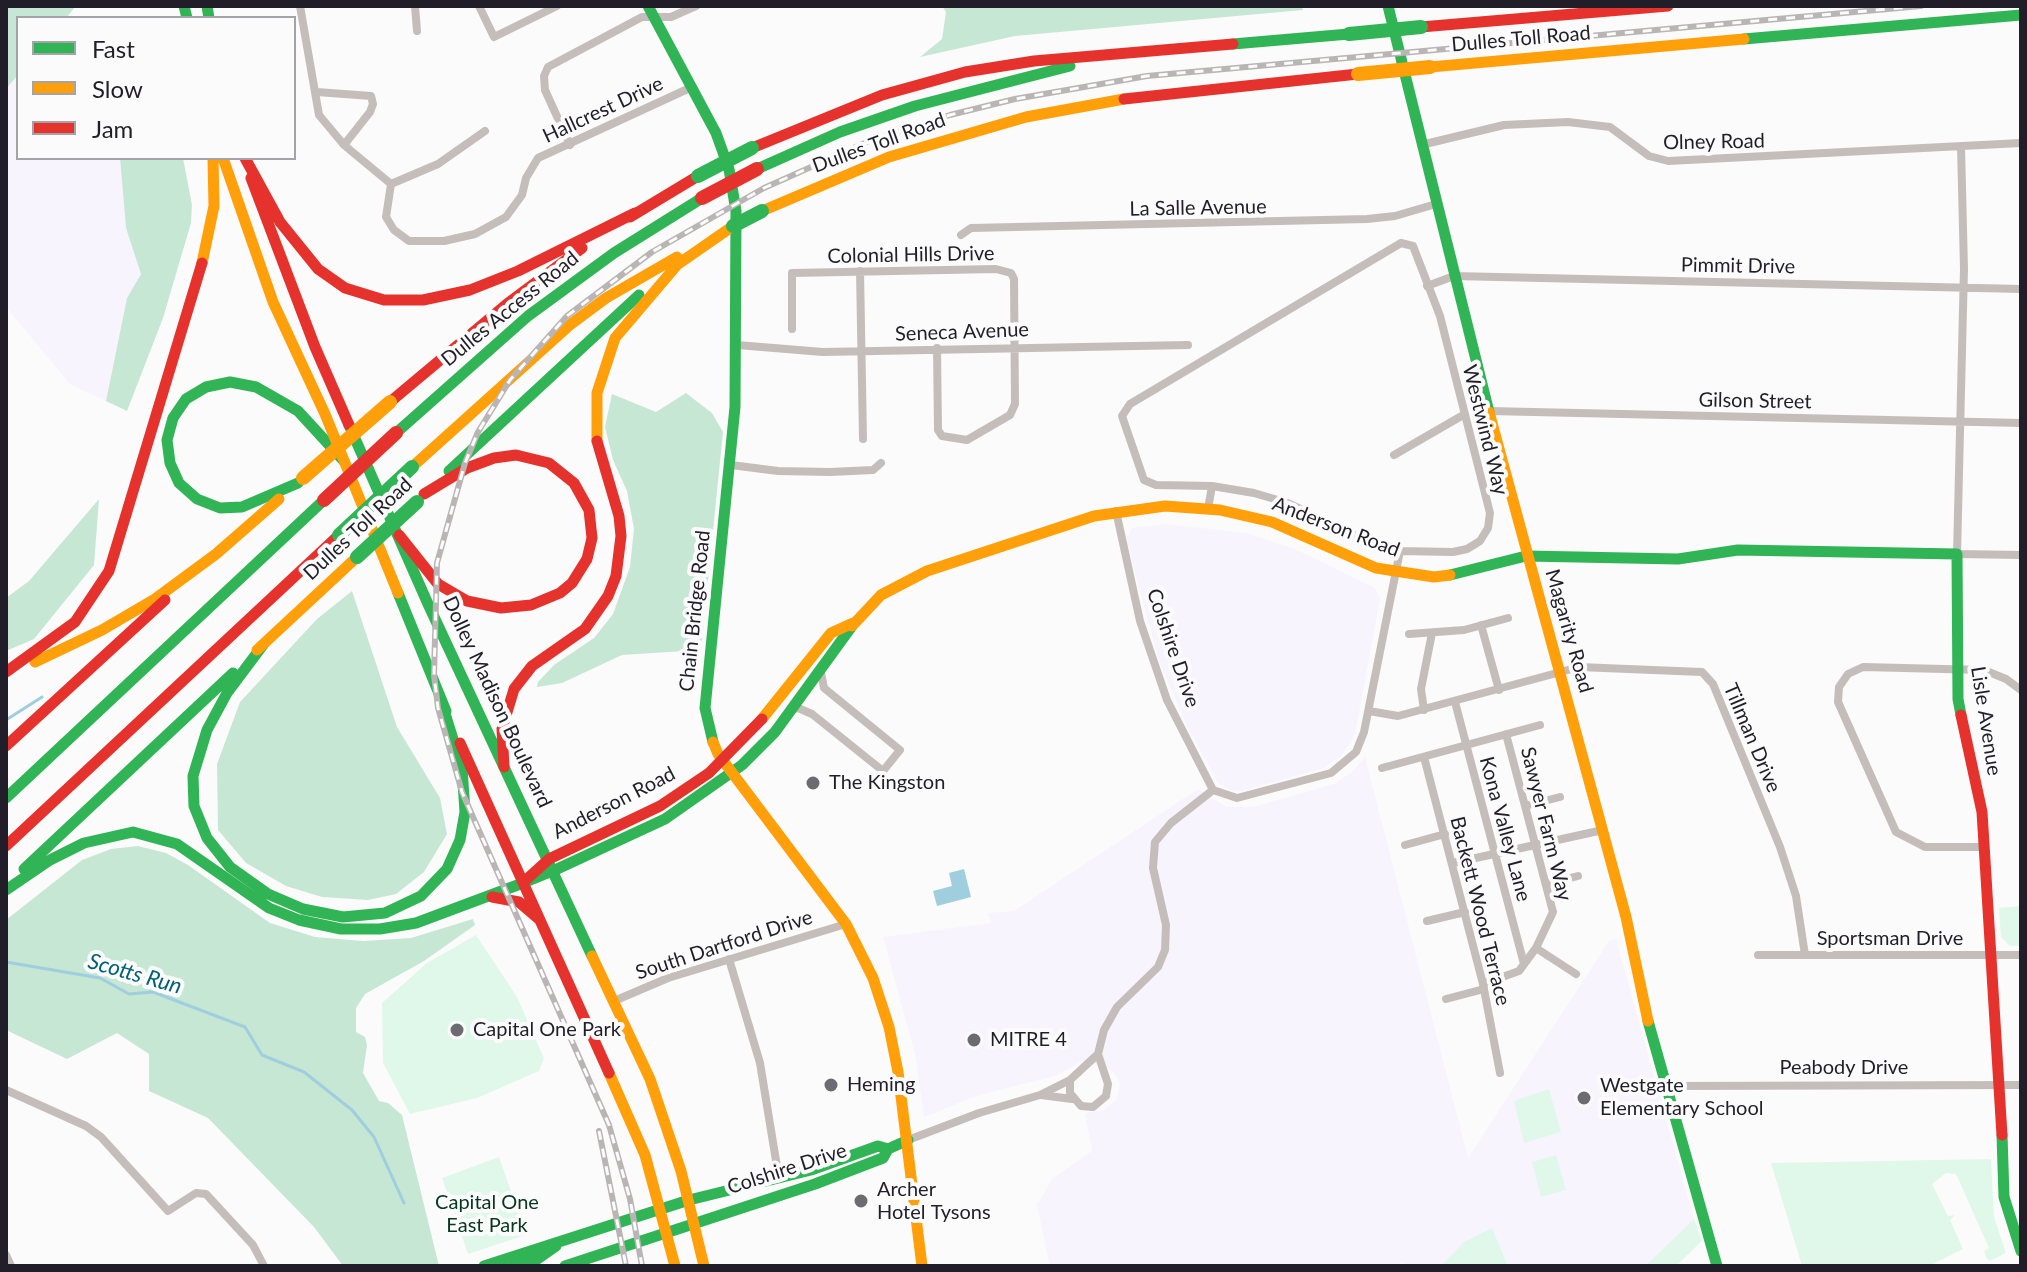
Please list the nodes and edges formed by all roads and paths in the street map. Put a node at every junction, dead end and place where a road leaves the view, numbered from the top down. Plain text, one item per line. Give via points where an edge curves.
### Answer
1 (300, 6) edge
2 (415, 6) edge
3 (479, 6) edge
4 (557, 6) edge
5 (696, 6) edge
6 (1388, 6) edge
7 (1668, 6) edge
8 (653, 10) edge
9 (2021, 15) edge
10 (417, 31) dead end
11 (1157, 51) junction
12 (692, 87) junction
13 (317, 92) junction
14 (485, 131) dead end
15 (2021, 143) edge
16 (344, 145) junction
17 (570, 145) junction
18 (1421, 145) junction
19 (1961, 146) junction
20 (213, 160) edge
21 (224, 160) edge
22 (246, 160) edge
23 (246, 160) edge
24 (391, 184) junction
25 (1436, 204) junction
26 (635, 213) junction
27 (961, 235) dead end
28 (705, 243) junction
29 (677, 265) junction
30 (860, 271) junction
31 (1454, 276) junction
32 (1427, 286) junction
33 (1963, 287) junction
34 (2021, 289) edge
35 (792, 329) dead end
36 (737, 345) junction
37 (1188, 345) dead end
38 (1014, 347) junction
39 (937, 348) junction
40 (861, 351) junction
41 (1489, 411) junction
42 (1465, 414) junction
43 (1960, 422) junction
44 (2021, 423) edge
45 (863, 439) dead end
46 (1394, 455) dead end
47 (344, 461) junction
48 (881, 463) dead end
49 (731, 465) junction
50 (301, 480) junction
51 (1212, 486) junction
52 (420, 498) junction
53 (1208, 509) junction
54 (1116, 511) junction
55 (399, 535) junction
56 (1400, 551) junction
57 (216, 554) junction
58 (1957, 554) junction
59 (2021, 555) edge
60 (1526, 556) junction
61 (1395, 573) junction
62 (1508, 618) dead end
63 (853, 623) junction
64 (1481, 625) junction
65 (1432, 633) junction
66 (1409, 634) dead end
67 (263, 645) junction
68 (1956, 669) junction
69 (820, 670) junction
70 (1561, 672) junction
71 (6, 673) edge
72 (1499, 690) junction
73 (2021, 690) edge
74 (1455, 702) junction
75 (442, 704) junction
76 (1424, 710) junction
77 (791, 711) junction
78 (1369, 711) junction
79 (1540, 725) dead end
80 (1506, 734) junction
81 (6, 746) edge
82 (1467, 746) junction
83 (1424, 757) junction
84 (504, 767) junction
85 (727, 767) junction
86 (1382, 768) dead end
87 (1213, 790) junction
88 (1560, 797) dead end
89 (6, 798) edge
90 (1525, 806) junction
91 (1603, 830) junction
92 (1445, 834) junction
93 (1405, 845) dead end
94 (1536, 845) junction
95 (6, 846) edge
96 (1984, 847) junction
97 (1495, 853) junction
98 (1453, 863) junction
99 (552, 864) junction
100 (1578, 876) dead end
101 (523, 883) junction
102 (1547, 884) junction
103 (6, 888) edge
104 (480, 899) junction
105 (1465, 912) junction
106 (540, 920) junction
107 (1427, 921) dead end
108 (846, 924) junction
109 (1536, 948) junction
110 (1758, 955) dead end
111 (1805, 955) junction
112 (1992, 955) junction
113 (2021, 955) edge
114 (729, 959) junction
115 (1524, 964) junction
116 (1576, 974) dead end
117 (1484, 987) junction
118 (1446, 999) dead end
119 (614, 1001) junction
120 (1098, 1054) junction
121 (1085, 1068) junction
122 (1500, 1073) dead end
123 (1104, 1075) junction
124 (1070, 1080) junction
125 (2001, 1085) junction
126 (2021, 1085) edge
127 (1666, 1086) junction
128 (6, 1090) edge
129 (1040, 1095) junction
130 (1072, 1099) junction
131 (908, 1140) junction
132 (888, 1149) junction
133 (779, 1179) junction
134 (689, 1200) junction
135 (661, 1210) junction
136 (694, 1221) junction
137 (667, 1233) junction
138 (563, 1241) junction
139 (2021, 1251) edge
140 (6, 1255) edge
141 (11, 1266) edge
142 (264, 1266) edge
143 (484, 1266) edge
144 (514, 1266) edge
145 (565, 1266) edge
146 (675, 1266) edge
147 (704, 1266) edge
148 (922, 1266) edge
149 (1717, 1266) edge

1 - 13 street
2 - 10 street
3 - 4 street via 494,37
5 - 8 street via 671,17
6 - 18 main road, Magarity Road
7 - 11 main road, Dulles Toll Road, bridge
8 - 12 main road, Chain Bridge Road
8 - 17 street via 548,67 545,90
9 - 28 main road, Dulles Toll Road, bridge via 1131,96 1026,117 889,157 762,211
11 - 26 main road, Dulles Toll Road, bridge via 965,72 882,95 752,148
11 - 89 main road, Dulles Access Road, bridge via 1065,66 840,132 702,198 614,253 528,316 396,433
12 - 17 street, Hallcrest Drive
12 - 36 main road, Chain Bridge Road via 716,133 734,190
13 - 16 street via 319,115
13 - 16 street via 371,96 370,112
14 - 24 street via 438,164
15 - 19 street, Olney Road
16 - 24 street
17 - 24 street, Hallcrest Drive via 538,158 506,217 444,241 409,241 394,230 386,217
18 - 19 street, Olney Road via 1504,125 1568,122 1610,127 1649,156 1668,161
18 - 25 main road, Magarity Road
19 - 33 street, Lisle Avenue
20 - 71 main road via 214,206 207,245 109,571 75,622
21 - 47 main road via 273,302
22 - 26 main road via 280,222 318,269 345,288 384,300 423,300 470,290
23 - 55 main road, Dolley Madison Boulevard via 315,347
25 - 27 street, La Salle Avenue via 1367,219 971,228
25 - 31 main road, Magarity Road
26 - 50 main road, Dulles Toll Road, bridge via 530,286
28 - 29 main road, Dulles Toll Road
28 - 95 main road, bridge via 644,274 571,324
29 - 52 main road, Dulles Toll Road
29 - 84 main road via 615,338 597,393 597,447 620,526 616,576 585,629 532,666 514,689 502,729
30 - 35 street, Colonial Hills Drive via 792,273
30 - 38 street, Colonial Hills Drive via 1003,270 1014,279
30 - 40 street
31 - 32 street
31 - 33 street, Pimmit Drive
31 - 41 main road, Magarity Road
32 - 42 street, Westwind Way
32 - 51 street, Westwind Way via 1413,246 1401,243 1124,410 1144,480
33 - 34 street, Pimmit Drive
33 - 43 street, Lisle Avenue
36 - 40 street, Seneca Avenue
36 - 49 main road, Chain Bridge Road
37 - 38 street, Seneca Avenue
38 - 39 street, Seneca Avenue
38 - 39 street via 1014,411 967,440 942,436 938,430
39 - 40 street, Seneca Avenue
40 - 45 street
41 - 43 street, Gilson Street
41 - 60 main road, Magarity Road
42 - 46 street
42 - 56 street, Westwind Way via 1490,513 1488,528 1467,549
43 - 44 street, Gilson Street
43 - 58 street, Lisle Avenue
47 - 50 main road via 298,411 256,387 230,382 206,387 186,399 173,418 167,440 170,463 179,483 197,499 220,508 242,507
47 - 75 main road
48 - 49 street via 873,470 830,472
49 - 85 main road, Chain Bridge Road via 705,708 710,736
50 - 57 main road, Dulles Toll Road
51 - 53 street
51 - 56 street, Westwind Way via 1288,503
52 - 55 main road via 467,468 494,458 516,455 549,463 574,483 589,510 592,538 587,559 560,593 531,605 501,608 467,601 438,584
52 - 67 main road, Dulles Toll Road, bridge
53 - 54 main road, Anderson Road
53 - 61 main road, Anderson Road via 1272,522
54 - 63 main road, Anderson Road via 911,578 881,595
54 - 87 street, Colshire Drive via 1152,660
55 - 84 main road, Dolley Madison Boulevard
56 - 61 street
57 - 71 main road, Dulles Toll Road via 126,617
57 - 81 main road
58 - 59 street, Anderson Road
58 - 60 main road, Anderson Road via 1738,550 1678,559
58 - 68 main road, Lisle Avenue
60 - 61 main road, Anderson Road via 1454,575
60 - 70 main road, Magarity Road
61 - 78 street
62 - 64 street
63 - 69 main road, Anderson Road
63 - 85 main road, Anderson Road via 836,628 820,644
64 - 65 street
64 - 72 street
65 - 66 street
65 - 76 street via 1421,689
67 - 75 main road via 207,730 193,776 194,806 207,838 230,867 268,894 303,909 343,917 385,913 421,896 447,869 465,812 462,768
67 - 103 main road, Dulles Toll Road
68 - 73 street via 1996,674
68 - 96 main road, Lisle Avenue
68 - 96 street via 1855,669 1842,680 1838,702 1896,832 1925,847
69 - 77 main road, Anderson Road
69 - 77 street via 824,688 900,750 883,771 808,711
70 - 72 street, Tillman Drive
70 - 91 main road, Magarity Road
70 - 111 street, Tillman Drive via 1579,667 1694,670 1708,677 1789,871
72 - 74 street, Tillman Drive
74 - 76 street, Tillman Drive
74 - 82 street, Kona Valley Lane
75 - 101 main road
76 - 78 street, Tillman Drive via 1389,716
77 - 85 main road, Anderson Road via 764,745
78 - 87 street via 1356,752 1331,773 1246,798
79 - 80 street
80 - 82 street
80 - 90 street, Sawyer Farm Way
82 - 83 street
82 - 97 street, Kona Valley Lane
83 - 86 street
83 - 92 street, Backett Wood Terrace
84 - 99 main road, Dolley Madison Boulevard
85 - 99 main road, Anderson Road via 665,819
85 - 108 main road, Chain Bridge Road
87 - 120 street, Colshire Drive via 1155,842 1153,868 1166,925 1165,950 1158,967 1109,1018
88 - 90 street
90 - 94 street, Sawyer Farm Way
91 - 94 street
91 - 127 main road, Magarity Road
92 - 93 street
92 - 98 street, Backett Wood Terrace
94 - 97 street
94 - 102 street, Sawyer Farm Way
96 - 112 main road, Lisle Avenue
97 - 98 street
97 - 115 street, Kona Valley Lane
98 - 105 street, Backett Wood Terrace
99 - 101 main road, Anderson Road
99 - 119 main road, Dolley Madison Boulevard
100 - 102 street
101 - 104 main road, Anderson Road
101 - 106 main road
102 - 109 street, Sawyer Farm Way via 1552,920
103 - 104 main road, Anderson Road via 84,843 133,832 177,844 269,908 317,925 390,928
104 - 106 main road via 510,899
105 - 107 street
105 - 117 street, Backett Wood Terrace
106 - 135 main road via 627,1111
108 - 114 street, South Dartford Drive
108 - 131 main road, Chain Bridge Road via 886,1016
109 - 115 street, Sawyer Farm Way
109 - 116 street
110 - 111 street, Sportsman Drive
111 - 112 street, Sportsman Drive
112 - 113 street, Sportsman Drive
112 - 125 main road, Lisle Avenue
114 - 119 street, South Dartford Drive
114 - 133 street via 760,1063
115 - 117 street, Sawyer Farm Way via 1513,976
117 - 118 street, Sawyer Farm Way
117 - 122 street, Backett Wood Terrace
119 - 134 main road, Dolley Madison Boulevard via 650,1079
120 - 121 street, Colshire Drive
120 - 123 street
121 - 123 street
121 - 124 street, Colshire Drive
123 - 130 street, Colshire Drive via 1108,1090 1099,1104 1087,1107
124 - 129 street, Colshire Drive
124 - 130 street
125 - 126 street, Peabody Drive
125 - 127 street, Peabody Drive
125 - 139 main road, Lisle Avenue via 2004,1197
127 - 149 main road, Magarity Road
128 - 142 street via 101,1137 168,1211 196,1193 206,1194 253,1245
129 - 130 street, Colshire Drive
129 - 131 street, Colshire Drive
131 - 132 main road, Colshire Drive
131 - 148 main road, Chain Bridge Road
132 - 133 main road, Colshire Drive via 878,1146
132 - 136 main road, Colshire Drive via 883,1158 828,1179
133 - 134 main road, Colshire Drive
134 - 135 main road, Colshire Drive
134 - 136 main road, Dolley Madison Boulevard
135 - 137 main road
135 - 138 main road, Colshire Drive
136 - 137 main road, Colshire Drive
136 - 147 main road, Dolley Madison Boulevard
137 - 145 main road, Colshire Drive
137 - 146 main road
138 - 143 main road
138 - 144 main road via 541,1257
140 - 141 street

